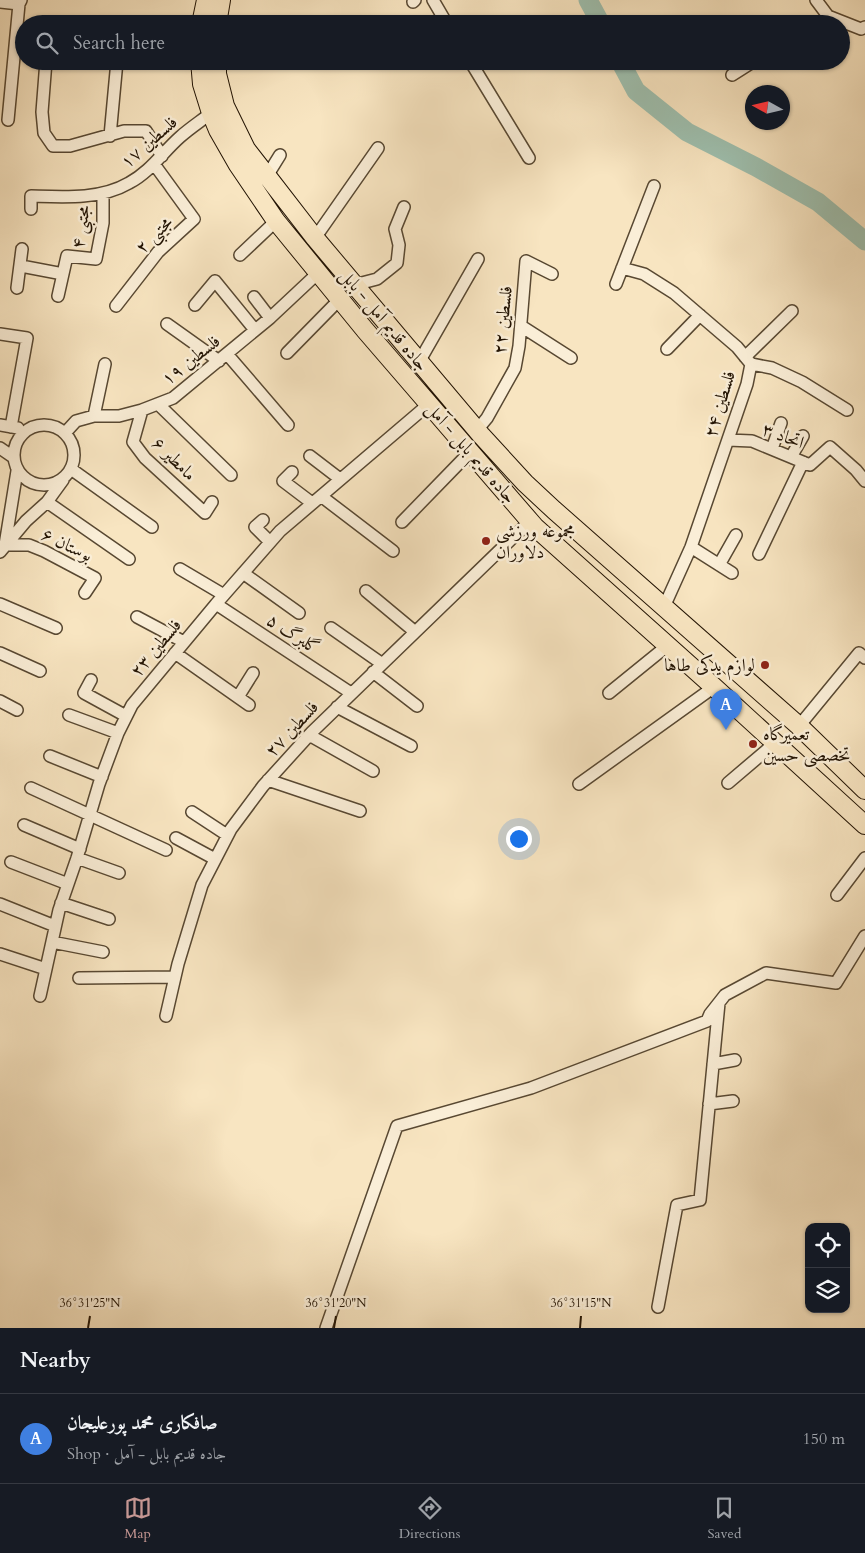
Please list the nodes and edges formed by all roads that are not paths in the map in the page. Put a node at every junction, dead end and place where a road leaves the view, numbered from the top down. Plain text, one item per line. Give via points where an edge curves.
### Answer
1 (206, 0) edge
2 (221, 0) edge
3 (433, 0) edge
4 (816, 0) edge
5 (0, 2) edge
6 (20, 2) edge
7 (19, 15) edge
8 (204, 15) edge
9 (218, 15) edge
10 (442, 15) edge
11 (827, 15) edge
12 (850, 25) edge
13 (865, 27) edge
14 (15, 51) edge
15 (45, 70) edge
16 (116, 70) edge
17 (201, 70) edge
18 (217, 70) edge
19 (475, 70) edge
20 (739, 70) edge
21 (732, 74) dead end
22 (211, 113) junction
23 (8, 120) dead end
24 (110, 136) junction
25 (378, 148) dead end
26 (280, 155) dead end
27 (529, 158) dead end
28 (158, 160) junction
29 (267, 176) junction
30 (654, 186) dead end
31 (103, 193) junction
32 (404, 207) dead end
33 (31, 209) dead end
34 (276, 220) junction
35 (315, 238) junction
36 (22, 249) dead end
37 (240, 255) dead end
38 (478, 259) dead end
39 (21, 266) junction
40 (622, 268) junction
41 (318, 273) junction
42 (63, 274) junction
43 (552, 274) dead end
44 (616, 284) dead end
45 (354, 285) junction
46 (17, 288) dead end
47 (58, 296) dead end
48 (254, 297) dead end
49 (340, 299) junction
50 (195, 305) dead end
51 (116, 306) dead end
52 (792, 311) dead end
53 (700, 315) junction
54 (270, 318) junction
55 (168, 324) dead end
56 (521, 326) junction
57 (256, 330) junction
58 (0, 334) edge
59 (667, 349) dead end
60 (287, 353) dead end
61 (223, 358) junction
62 (571, 358) dead end
63 (748, 360) junction
64 (419, 362) junction
65 (105, 364) dead end
66 (158, 404) junction
67 (429, 404) junction
68 (142, 410) junction
69 (847, 410) dead end
70 (94, 416) junction
71 (781, 423) dead end
72 (288, 425) dead end
73 (6, 426) edge
74 (27, 429) junction
75 (477, 430) junction
76 (65, 433) junction
77 (803, 436) dead end
78 (728, 440) junction
79 (0, 448) edge
80 (772, 449) junction
81 (470, 452) junction
82 (310, 456) dead end
83 (13, 457) junction
84 (791, 457) junction
85 (803, 462) junction
86 (17, 471) junction
87 (292, 472) dead end
88 (68, 473) junction
89 (231, 475) dead end
90 (340, 479) junction
91 (865, 481) edge
92 (316, 499) junction
93 (47, 502) junction
94 (212, 502) dead end
95 (263, 520) dead end
96 (530, 521) junction
97 (402, 522) dead end
98 (152, 527) dead end
99 (736, 535) dead end
100 (270, 542) junction
101 (691, 547) junction
102 (2, 548) edge
103 (393, 551) dead end
104 (758, 554) dead end
105 (129, 559) dead end
106 (719, 565) junction
107 (180, 569) dead end
108 (243, 573) junction
109 (732, 573) dead end
110 (366, 591) dead end
111 (84, 593) dead end
112 (220, 599) junction
113 (0, 604) edge
114 (664, 606) junction
115 (299, 613) dead end
116 (137, 617) dead end
117 (56, 628) dead end
118 (331, 628) dead end
119 (414, 631) junction
120 (184, 642) junction
121 (667, 646) junction
122 (0, 653) edge
123 (175, 653) junction
124 (865, 658) edge
125 (381, 663) junction
126 (40, 671) dead end
127 (373, 672) junction
128 (253, 673) dead end
129 (91, 680) dead end
130 (714, 687) junction
131 (351, 693) junction
132 (609, 693) dead end
133 (238, 697) junction
134 (0, 701) edge
135 (249, 705) dead end
136 (417, 706) dead end
137 (337, 708) junction
138 (17, 710) dead end
139 (69, 715) dead end
140 (126, 716) junction
141 (799, 726) junction
142 (118, 733) junction
143 (309, 735) junction
144 (775, 743) junction
145 (411, 746) dead end
146 (50, 756) dead end
147 (373, 770) dead end
148 (102, 777) junction
149 (268, 780) junction
150 (728, 783) dead end
151 (579, 784) dead end
152 (32, 788) dead end
153 (865, 790) edge
154 (360, 811) dead end
155 (192, 812) dead end
156 (90, 815) junction
157 (24, 825) dead end
158 (865, 825) edge
159 (228, 835) junction
160 (176, 838) dead end
161 (166, 850) dead end
162 (78, 853) junction
163 (865, 858) edge
164 (215, 859) junction
165 (11, 862) dead end
166 (119, 873) dead end
167 (68, 884) junction
168 (837, 895) dead end
169 (62, 903) junction
170 (0, 904) edge
171 (109, 919) dead end
172 (55, 926) junction
173 (865, 936) edge
174 (52, 942) junction
175 (103, 952) dead end
176 (0, 954) edge
177 (46, 969) junction
178 (175, 977) junction
179 (79, 978) dead end
180 (40, 996) dead end
181 (719, 1003) junction
182 (166, 1016) dead end
183 (736, 1060) dead end
184 (713, 1064) junction
185 (733, 1101) dead end
186 (709, 1104) junction
187 (658, 1306) dead end
188 (326, 1328) edge

1 - 8 main road
2 - 9 main road
3 - 10 street
4 - 11 street
5 - 6 street
6 - 7 street
12 - 13 street via 861,29
14 - 23 street
15 - 24 street via 44,133 53,146 70,146
16 - 24 street
17 - 22 main road, جاده قدیم بابل - آمل
18 - 29 main road, جاده قدیم آمل - بابل via 225,106 246,149
19 - 27 street
20 - 21 street
22 - 28 street, فلسطین ۱۷ via 180,137
22 - 34 main road, جاده قدیم بابل - آمل via 238,165
24 - 28 street via 124,131 146,131
25 - 35 street
26 - 29 street
28 - 31 street, فلسطین ۱۷ via 129,184
28 - 51 street, مجتبی ۲ via 194,219 158,252
29 - 35 main road, جاده قدیم آمل - بابل
30 - 40 street
31 - 33 street, فلسطین ۱۷ via 31,196
31 - 42 street, مجتبی ۴ via 103,223 96,259 67,256
32 - 45 street via 395,229 399,245 397,263 377,279
34 - 37 street
34 - 41 main road, جاده قدیم بابل - آمل
35 - 45 main road, جاده قدیم آمل - بابل
36 - 39 street
38 - 64 street
39 - 42 street
39 - 46 street
40 - 44 street
40 - 53 street, فلسطین ۲۴ via 644,274
41 - 49 main road, جاده قدیم بابل - آمل
41 - 54 street, فلسطین ۱۹
42 - 47 street, مجتبی ۴
43 - 56 street, فلسطین ۲۲ via 526,261
45 - 64 main road, جاده قدیم آمل - بابل
48 - 54 street
49 - 60 street
49 - 67 main road, جاده قدیم بابل - آمل
50 - 57 street via 215,281
52 - 63 street
53 - 59 street
53 - 63 street, فلسطین ۲۴
54 - 57 street, فلسطین ۱۹
55 - 61 street
56 - 62 street
56 - 75 street, فلسطین ۲۲ via 515,368
57 - 61 street, فلسطین ۱۹
58 - 73 street via 27,338
61 - 66 street, فلسطین ۱۹ via 173,398
61 - 72 street
63 - 69 street via 802,382
63 - 78 street, فلسطین ۲۴ via 747,384
64 - 75 main road, جاده قدیم آمل - بابل
65 - 70 street
66 - 68 street, فلسطین ۱۹
66 - 89 street
67 - 81 main road, جاده قدیم بابل - آمل
67 - 90 street, فلسطین ۲۳
68 - 70 street, فلسطین ۱۹ via 119,416
68 - 94 street, مامطیر ۶ via 133,442 145,458 206,513
70 - 76 street, فلسطین ۱۹ via 76,421
71 - 80 street
73 - 74 street
74 - 76 street via 42,424
74 - 83 street via 16,441
75 - 114 main road, جاده قدیم آمل - بابل via 525,483
76 - 88 street via 74,450 74,460
77 - 84 street
78 - 80 street, اتحاد ۳ via 752,442
78 - 101 street, فلسطین ۲۴
79 - 83 street
80 - 84 street, اتحاد ۳
81 - 96 main road, جاده قدیم بابل - آمل
81 - 97 street
82 - 90 street
83 - 86 street
84 - 85 street, اتحاد ۳
85 - 91 street, اتحاد ۳ via 810,465 830,447
85 - 104 street
86 - 88 street via 23,478 40,486 58,482
86 - 102 street
87 - 92 street via 283,481
88 - 93 street
88 - 98 street
90 - 92 street, فلسطین ۲۳
92 - 100 street, فلسطین ۲۳
92 - 103 street
93 - 102 street
93 - 105 street
95 - 100 street via 255,528
96 - 119 street, فلسطین ۲۷
96 - 121 main road, جاده قدیم بابل - آمل
99 - 106 street
100 - 108 street, فلسطین ۲۳
101 - 106 street
101 - 114 street, فلسطین ۲۴
102 - 111 street, بوستان ۶ via 30,545 95,578
106 - 109 street
107 - 112 street, گلبرگ ۵
108 - 112 street, فلسطین ۲۳
108 - 115 street
110 - 119 street
112 - 120 street, فلسطین ۲۳
112 - 131 street, گلبرگ ۵
113 - 117 street
114 - 141 main road, جاده قدیم آمل - بابل
116 - 120 street
118 - 125 street
119 - 125 street, فلسطین ۲۷
120 - 123 street, فلسطین ۲۳
121 - 130 main road, جاده قدیم بابل - آمل
121 - 132 street
122 - 126 street
123 - 133 street
123 - 140 street, فلسطین ۲۳
124 - 141 street via 859,653
125 - 127 street, فلسطین ۲۷
127 - 131 street, فلسطین ۲۷
127 - 136 street
128 - 133 street
129 - 140 street via 84,693
130 - 144 main road, جاده قدیم بابل - آمل
130 - 151 street
131 - 137 street, فلسطین ۲۷
133 - 135 street
134 - 138 street
137 - 143 street, فلسطین ۲۷
137 - 145 street
139 - 142 street
140 - 142 street, فلسطین ۲۳
141 - 153 main road, جاده قدیم آمل - بابل
142 - 148 street, فلسطین ۲۳
143 - 147 street
143 - 149 street, فلسطین ۲۷
144 - 150 street
144 - 158 main road, جاده قدیم بابل - آمل
146 - 148 street
148 - 156 street, فلسطین ۲۳
149 - 154 street
149 - 159 street, فلسطین ۲۷
152 - 156 street
155 - 159 street
156 - 161 street
156 - 162 street, فلسطین ۲۳
157 - 162 street
159 - 164 street, فلسطین ۲۷
160 - 164 street
162 - 166 street
162 - 167 street, فلسطین ۲۳
163 - 168 street
164 - 178 street, فلسطین ۲۷ via 196,901
165 - 167 street
167 - 169 street, فلسطین ۲۳
169 - 171 street
169 - 172 street, فلسطین ۲۳
170 - 172 street
172 - 174 street, فلسطین ۲۳
173 - 181 street via 836,983 766,973 725,995
174 - 175 street
174 - 177 street, فلسطین ۲۳
176 - 177 street
177 - 180 street, فلسطین ۲۳
178 - 179 street
178 - 182 street, فلسطین ۲۷
181 - 184 street
181 - 188 street via 707,1021 531,1088 397,1126
183 - 184 street
184 - 186 street
185 - 186 street
186 - 187 street via 700,1200 677,1205

